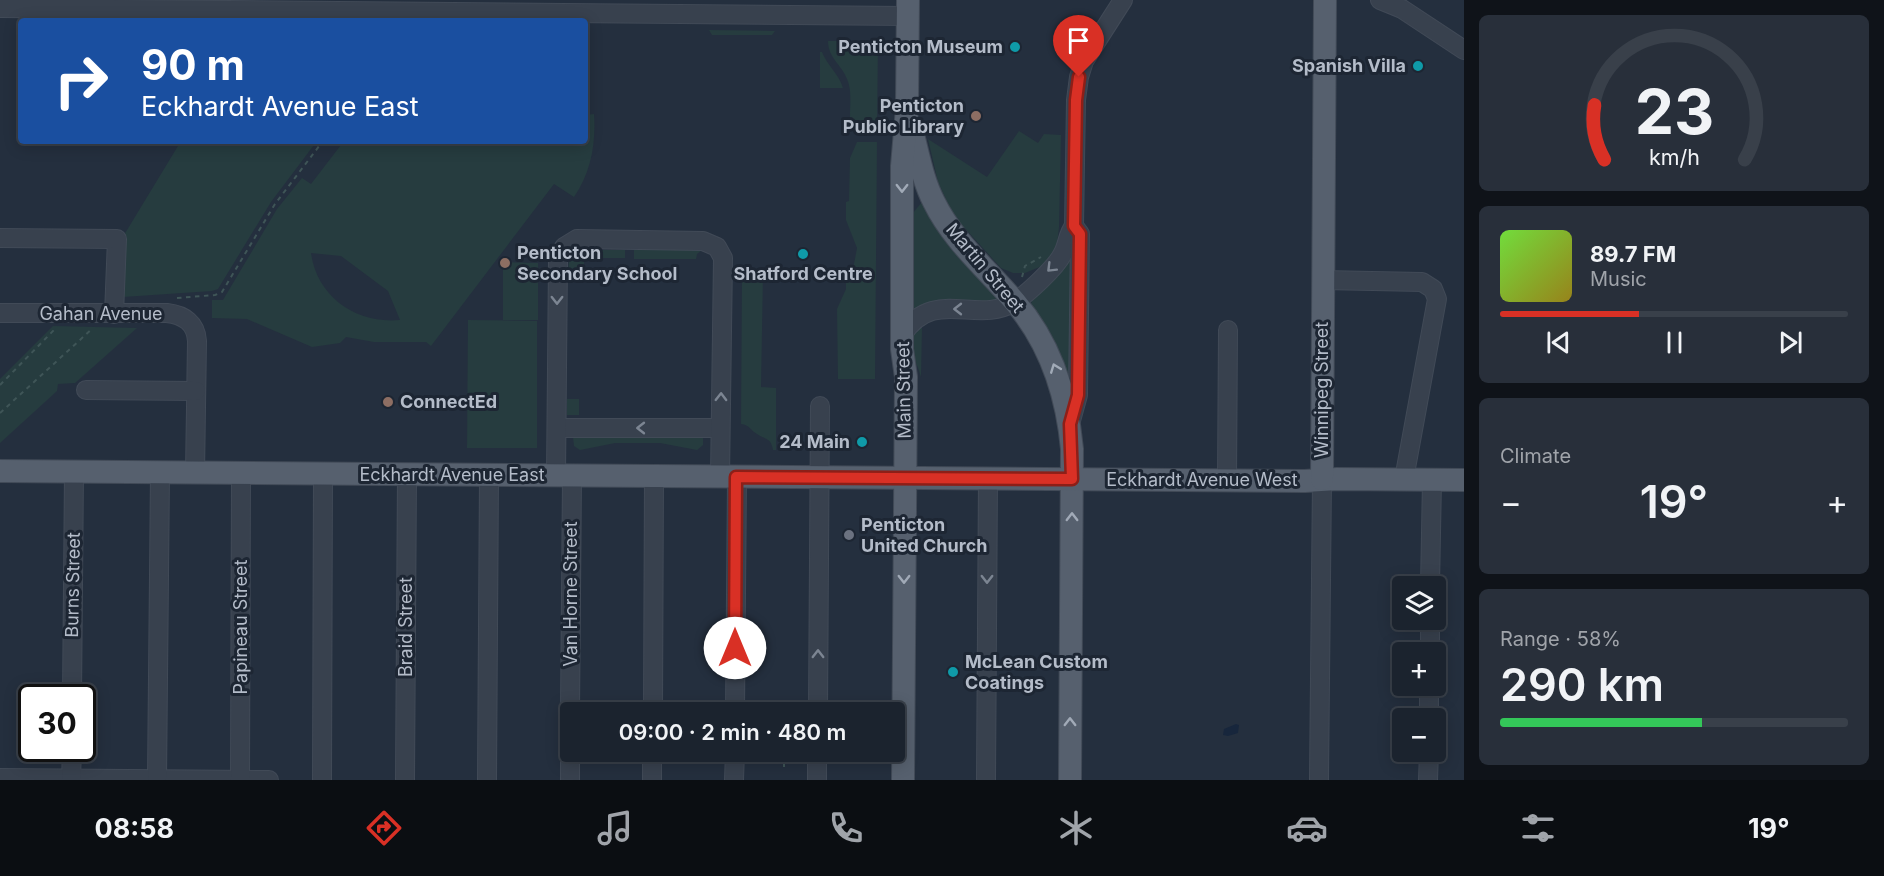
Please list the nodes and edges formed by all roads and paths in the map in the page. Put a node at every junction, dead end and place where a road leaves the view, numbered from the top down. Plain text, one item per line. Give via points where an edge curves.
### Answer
1 (1124, 0) edge
2 (1325, 0) edge
3 (1380, 0) edge
4 (44, 4) edge
5 (0, 8) edge
6 (908, 8) edge
7 (1464, 50) edge
8 (907, 108) junction
9 (321, 144) edge
10 (1074, 226) junction
11 (0, 238) edge
12 (1323, 280) junction
13 (173, 298) dead end
14 (1015, 302) junction
15 (0, 313) edge
16 (114, 314) junction
17 (61, 324) dead end
18 (84, 325) dead end
19 (1228, 330) dead end
20 (902, 335) junction
21 (0, 385) edge
22 (86, 390) dead end
23 (196, 391) junction
24 (820, 406) dead end
25 (0, 413) edge
26 (1070, 424) junction
27 (557, 428) junction
28 (720, 428) junction
29 (0, 471) edge
30 (74, 472) junction
31 (160, 473) junction
32 (195, 473) junction
33 (242, 473) junction
34 (323, 474) junction
35 (407, 474) junction
36 (489, 475) junction
37 (564, 476) junction
38 (654, 476) junction
39 (728, 477) junction
40 (819, 478) junction
41 (904, 478) junction
42 (988, 478) junction
43 (1072, 479) junction
44 (1404, 479) junction
45 (1227, 480) junction
46 (1322, 480) junction
47 (1432, 480) junction
48 (1464, 480) edge
49 (1430, 576) edge
50 (72, 684) edge
51 (570, 702) edge
52 (652, 702) edge
53 (735, 702) edge
54 (818, 702) edge
55 (72, 762) edge
56 (570, 762) edge
57 (652, 762) edge
58 (735, 762) edge
59 (783, 762) edge
60 (817, 762) edge
61 (1429, 762) edge
62 (783, 767) dead end
63 (0, 778) edge
64 (71, 779) edge
65 (158, 780) edge
66 (240, 780) edge
67 (269, 780) edge
68 (322, 780) edge
69 (405, 780) edge
70 (487, 780) edge
71 (570, 780) edge
72 (652, 780) edge
73 (734, 780) edge
74 (817, 780) edge
75 (903, 780) edge
76 (986, 780) edge
77 (1070, 780) edge
78 (1319, 780) edge
79 (1428, 780) edge

1 - 10 street via 1089,51 1079,77
2 - 12 main road, Winnipeg Street
3 - 7 street via 1402,9
4 - 5 street
4 - 6 street
6 - 8 main road, Main Street
8 - 14 main road, Martin Street via 933,201 955,235
8 -> 20 main road, Main Street via 902,166
9 - 13 path via 275,204 222,292 215,296
10 -> 14 street via 1057,264
10 - 26 street, Martin Street via 1080,234 1078,395
11 - 16 street via 117,239
12 - 44 street via 1422,282 1433,289 1437,299
12 - 46 main road, Winnipeg Street
14 -> 20 street via 995,309 937,309 909,324
26 -> 14 main road, Martin Street via 1053,362
15 - 16 street, Gahan Avenue
16 - 23 street, Gahan Avenue via 174,314 191,323 197,335
17 - 21 path
18 - 25 path via 96,326
19 - 45 street
20 - 41 main road, Main Street via 906,377
22 - 23 street
23 - 32 street, Gahan Avenue
24 - 40 street
26 - 43 main road, Martin Street
28 -> 27 street
28 -> 27 street, Van Horne Street via 723,258 717,247 703,241 577,239 564,247 558,260
27 - 37 street, Van Horne Street
28 - 39 street, Van Horne Street
29 - 30 main road, Eckhardt Avenue East
30 - 31 main road, Eckhardt Avenue East
30 - 50 street, Burns Street
31 - 32 main road, Eckhardt Avenue East
31 - 65 street
32 - 33 main road, Eckhardt Avenue East
33 - 34 main road, Eckhardt Avenue East
33 - 66 street, Papineau Street
34 - 35 main road, Eckhardt Avenue East
34 - 68 street
35 - 36 main road, Eckhardt Avenue East
35 - 69 street, Braid Street
36 - 37 main road, Eckhardt Avenue East
36 - 70 street
37 - 38 main road, Eckhardt Avenue East
37 - 51 street, Van Horne Street
38 - 39 main road, Eckhardt Avenue East
38 - 52 street
39 - 40 main road, Eckhardt Avenue East
39 - 53 street, Van Horne Street
40 - 41 main road, Eckhardt Avenue East
54 -> 40 street
41 - 42 main road, Eckhardt Avenue West
41 -> 75 main road, Main Street
42 - 43 main road, Eckhardt Avenue West
42 -> 76 street
43 - 45 main road, Eckhardt Avenue West
77 -> 43 main road, Martin Street
44 - 46 main road, Eckhardt Avenue West
44 - 47 main road, Eckhardt Avenue West
45 - 46 main road, Eckhardt Avenue West
46 - 78 street, Winnipeg Street
47 - 48 main road, Eckhardt Avenue West
47 - 49 street
55 - 64 street
56 - 71 street
57 - 72 street
58 - 73 street
59 - 62 path
60 - 74 street
61 - 79 street
63 - 64 street
64 - 65 street
65 - 66 street
66 - 67 street

